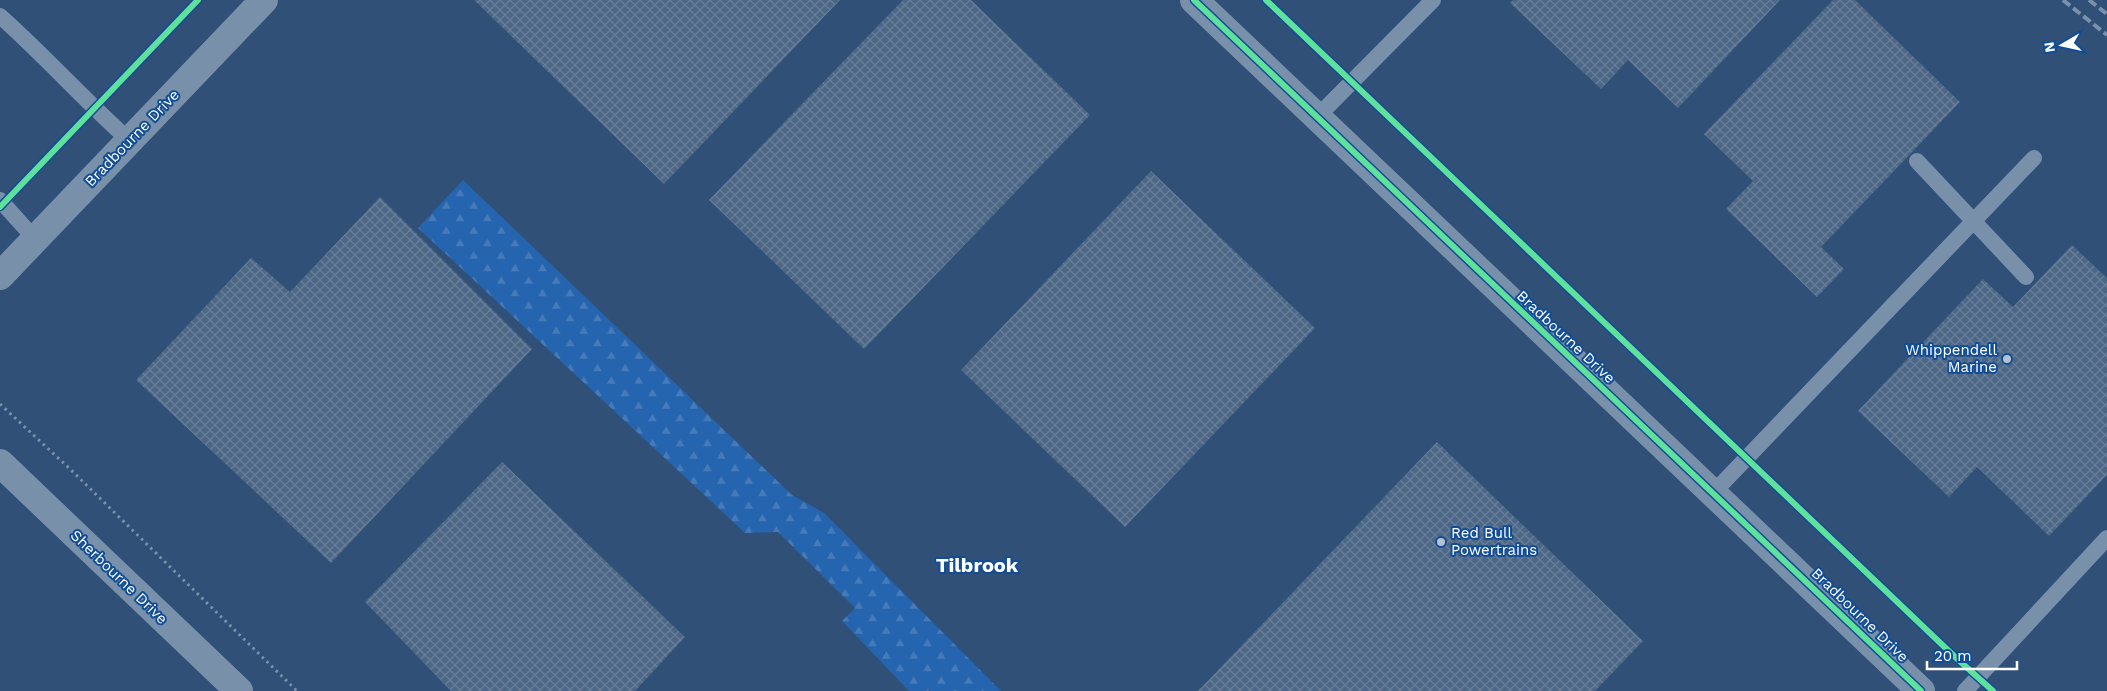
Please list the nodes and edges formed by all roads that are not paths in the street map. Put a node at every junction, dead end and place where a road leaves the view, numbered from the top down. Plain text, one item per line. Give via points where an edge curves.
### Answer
1 (264, 0) edge
2 (1194, 0) edge
3 (1433, 0) edge
4 (0, 16) edge
5 (1317, 117) junction
6 (130, 141) junction
7 (2034, 158) dead end
8 (1916, 161) dead end
9 (0, 200) edge
10 (1973, 222) junction
11 (36, 239) junction
12 (0, 276) edge
13 (2026, 278) dead end
14 (0, 463) edge
15 (1713, 493) junction
16 (2107, 538) edge
17 (239, 691) edge
18 (1921, 691) edge
19 (1964, 691) edge

1 - 6 street, Bradbourne Drive
2 - 5 street, Bradbourne Drive
3 - 5 lane
4 - 6 lane
5 - 15 street, Bradbourne Drive
6 - 11 street, Bradbourne Drive
7 - 10 lane
8 - 10 lane
9 - 11 lane
10 - 13 lane
10 - 15 lane
11 - 12 street, Bradbourne Drive
14 - 17 street, Sherbourne Drive
15 - 18 street, Bradbourne Drive
16 - 19 lane

